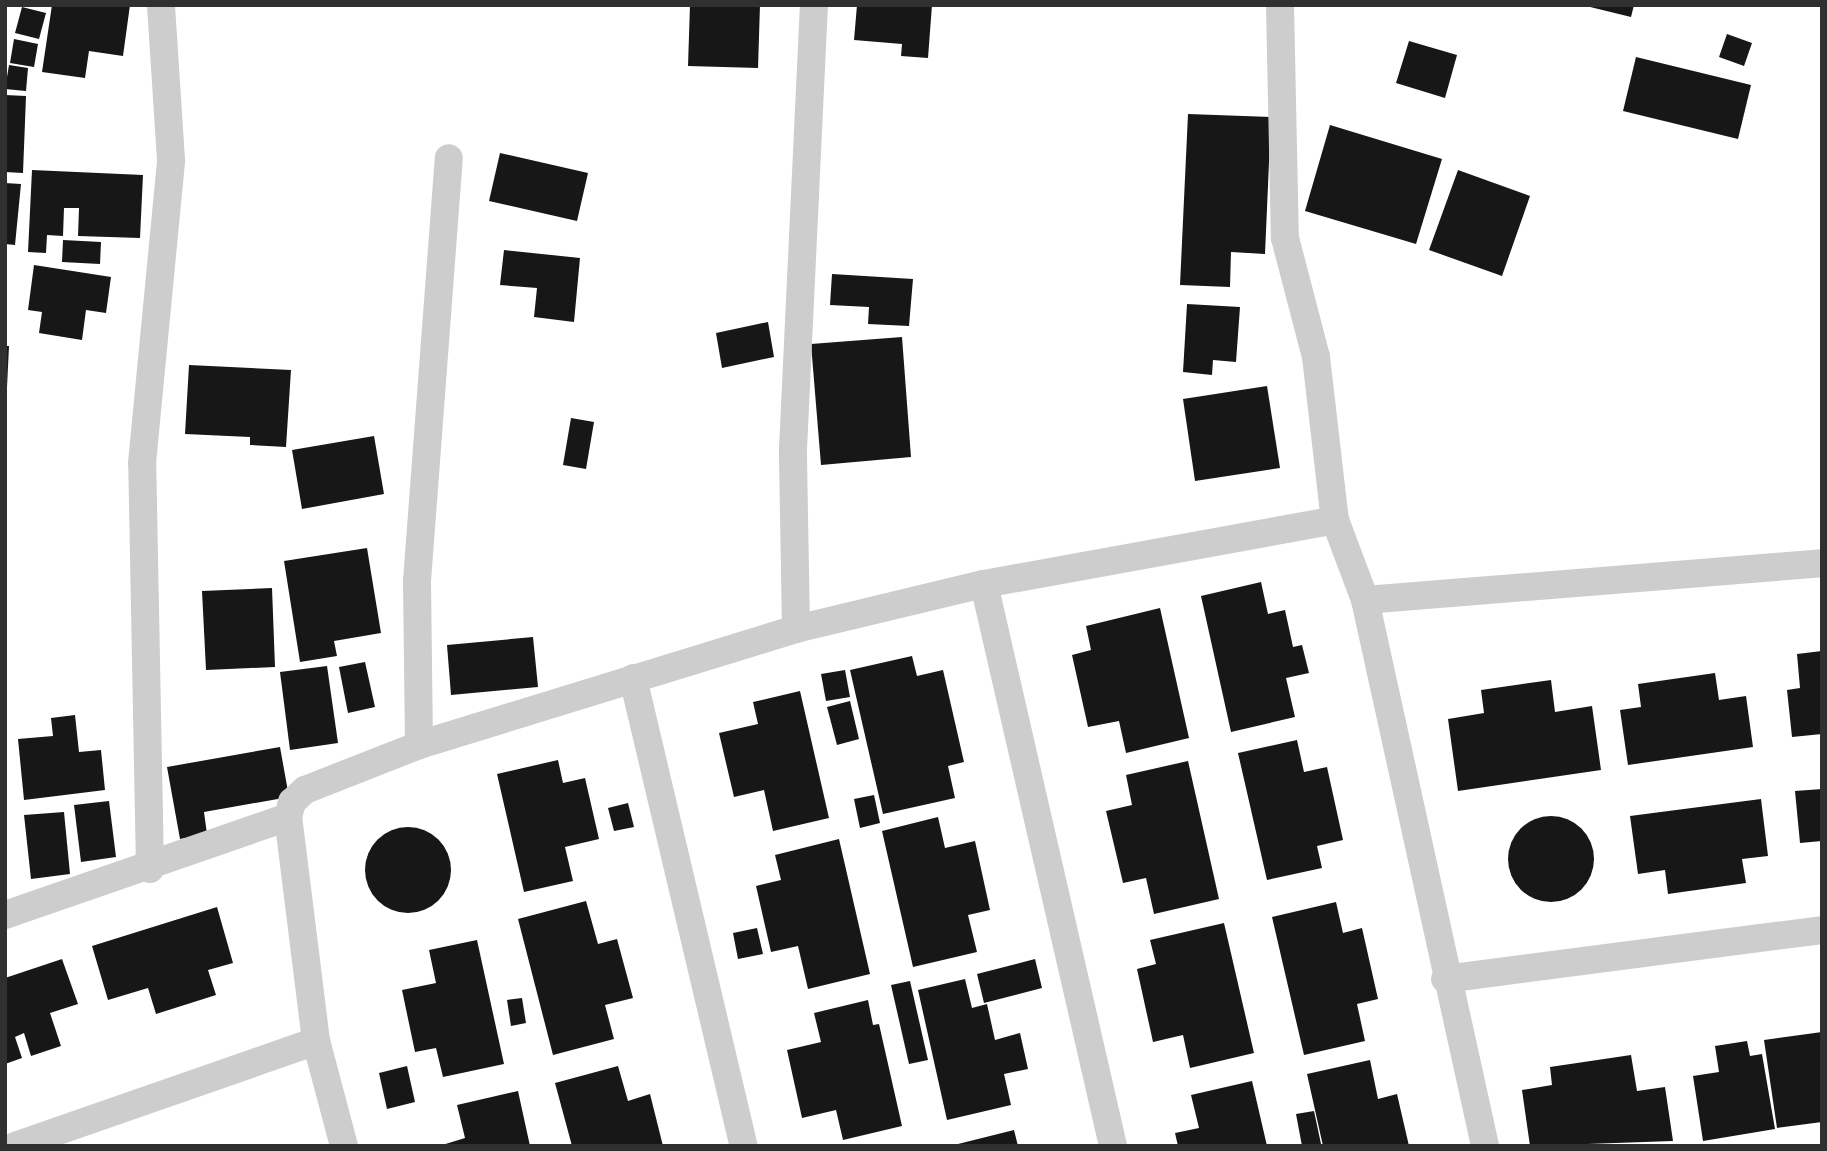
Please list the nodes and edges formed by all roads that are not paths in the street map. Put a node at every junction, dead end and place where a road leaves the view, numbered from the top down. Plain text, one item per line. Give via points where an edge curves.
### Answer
1 (161, 5) edge
2 (814, 5) edge
3 (1280, 5) edge
4 (449, 158) dead end
5 (1335, 520) junction
6 (1822, 563) edge
7 (984, 584) junction
8 (1365, 600) junction
9 (796, 629) junction
10 (633, 678) junction
11 (419, 745) junction
12 (288, 817) junction
13 (150, 869) junction
14 (5, 915) edge
15 (1822, 930) edge
16 (1445, 979) junction
17 (316, 1041) junction
18 (15, 1146) edge
19 (344, 1146) edge
20 (744, 1146) edge
21 (1113, 1146) edge
22 (1485, 1146) edge

1 - 13 street via 171,160 142,463
2 - 9 street via 793,449
3 - 5 street via 1285,238 1316,357
4 - 11 street via 418,580
5 - 7 street
5 - 8 street
6 - 8 street
7 - 9 street
7 - 21 street
8 - 16 street
9 - 10 street
10 - 11 street
10 - 20 street
11 - 12 street via 305,790 292,802
12 - 13 street
12 - 17 street
13 - 14 street
15 - 16 street
16 - 22 street
17 - 18 street
17 - 19 street

